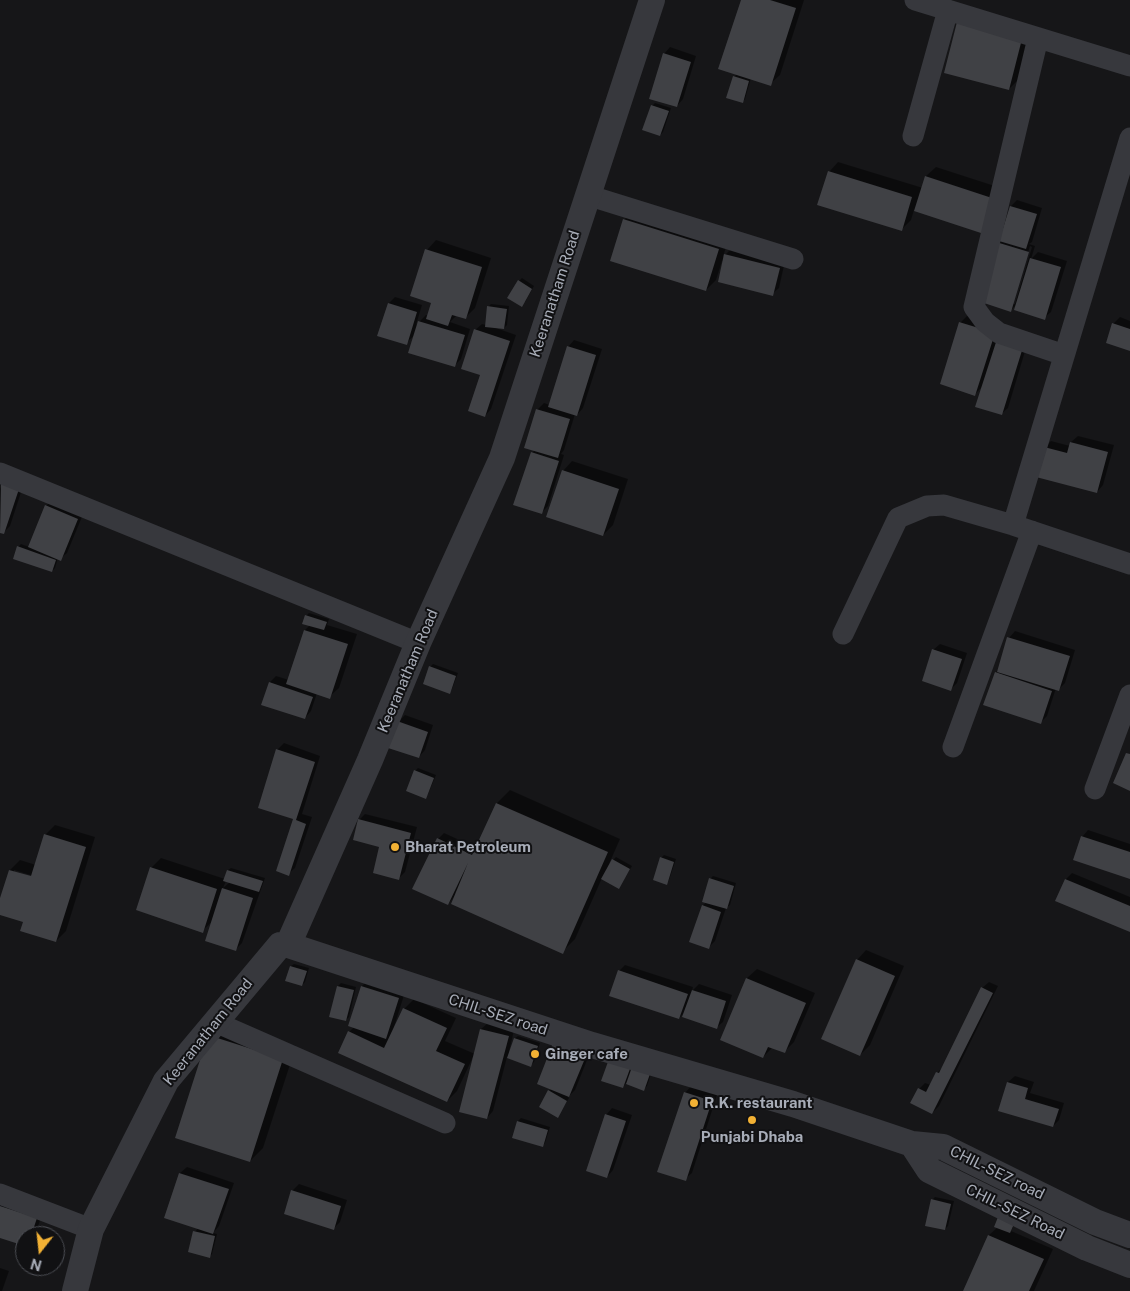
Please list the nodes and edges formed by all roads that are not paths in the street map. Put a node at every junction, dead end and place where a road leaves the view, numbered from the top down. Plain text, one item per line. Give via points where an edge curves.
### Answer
1 (652, 0) edge
2 (915, 0) edge
3 (948, 10) junction
4 (1038, 38) junction
5 (1130, 66) edge
6 (913, 136) dead end
7 (1130, 138) edge
8 (588, 196) junction
9 (793, 259) dead end
10 (1064, 355) junction
11 (0, 473) edge
12 (1022, 528) junction
13 (1129, 560) edge
14 (843, 634) dead end
15 (418, 643) junction
16 (1130, 695) edge
17 (953, 747) dead end
18 (1095, 789) dead end
19 (288, 945) junction
20 (215, 1022) junction
21 (445, 1123) dead end
22 (912, 1144) junction
23 (0, 1194) edge
24 (91, 1230) junction
25 (1130, 1235) edge
26 (1130, 1265) edge
27 (74, 1291) edge

1 - 8 street, Keeranatham Road
2 - 3 street
3 - 4 street
3 - 6 street
4 - 5 street
4 - 10 street via 974,307 985,322 1000,333
7 - 10 street
8 - 9 street
8 - 15 street, Keeranatham Road via 502,458
10 - 12 street
11 - 15 street
12 - 13 street
12 - 14 street via 944,505 927,506 898,518
12 - 17 street
15 - 19 street, Keeranatham Road
16 - 18 street
19 - 20 street, Keeranatham Road via 280,945
19 - 22 street, CHIL-SEZ road via 592,1045 794,1104
20 - 21 street
20 - 24 street, Keeranatham Road via 166,1081
22 - 25 street, CHIL-SEZ road via 943,1146 1095,1222
22 - 26 street, CHIL-SEZ Road via 929,1170 1087,1248
23 - 24 street
24 - 27 street, Keeranatham Road

